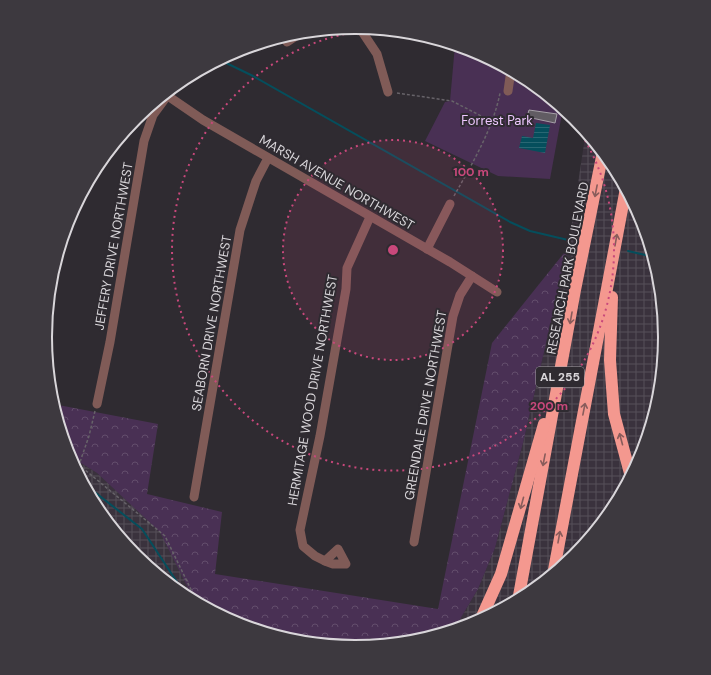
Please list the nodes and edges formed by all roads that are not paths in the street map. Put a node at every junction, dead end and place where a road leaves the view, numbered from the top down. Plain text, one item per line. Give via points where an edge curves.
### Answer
1 (364, 34) edge
2 (509, 76) edge
3 (504, 91) road end
4 (388, 92) road end
5 (170, 98) edge
6 (159, 106) edge
7 (268, 158) junction
8 (601, 160) edge
9 (624, 197) edge
10 (452, 200) road end
11 (370, 217) junction
12 (427, 249) junction
13 (613, 262) junction
14 (472, 276) junction
15 (496, 292) dead end
16 (566, 344) junction
17 (97, 404) road end
18 (629, 469) edge
19 (194, 497) dead end
20 (414, 542) dead end
21 (325, 560) dead end
22 (554, 567) edge
23 (520, 593) edge
24 (484, 613) edge

1 - 4 street via 378,54
2 - 3 street
5 - 7 street, MARSH AVENUE NORTHWEST
6 - 17 street, JEFFERY DRIVE NORTHWEST via 144,141
7 - 11 street, MARSH AVENUE NORTHWEST
7 - 19 street, SEABORN DRIVE NORTHWEST via 256,181 240,230
8 -> 16 highway, RESEARCH PARK BOULEVARD / AL 255
13 -> 9 highway, AL 255
10 - 12 street
11 - 12 street, MARSH AVENUE NORTHWEST
11 - 21 street, HERMITAGE WOOD DRIVE NORTHWEST via 347,268 346,289 300,530 303,546
12 - 14 street, MARSH AVENUE NORTHWEST
18 -> 13 highway via 614,406 610,360
22 -> 13 highway, AL 255
14 - 15 street, MARSH AVENUE NORTHWEST
14 - 20 street, GREENDALE DRIVE NORTHWEST via 460,295 453,316
16 -> 23 highway, RESEARCH PARK BOULEVARD / AL 255
16 -> 24 highway via 501,574

